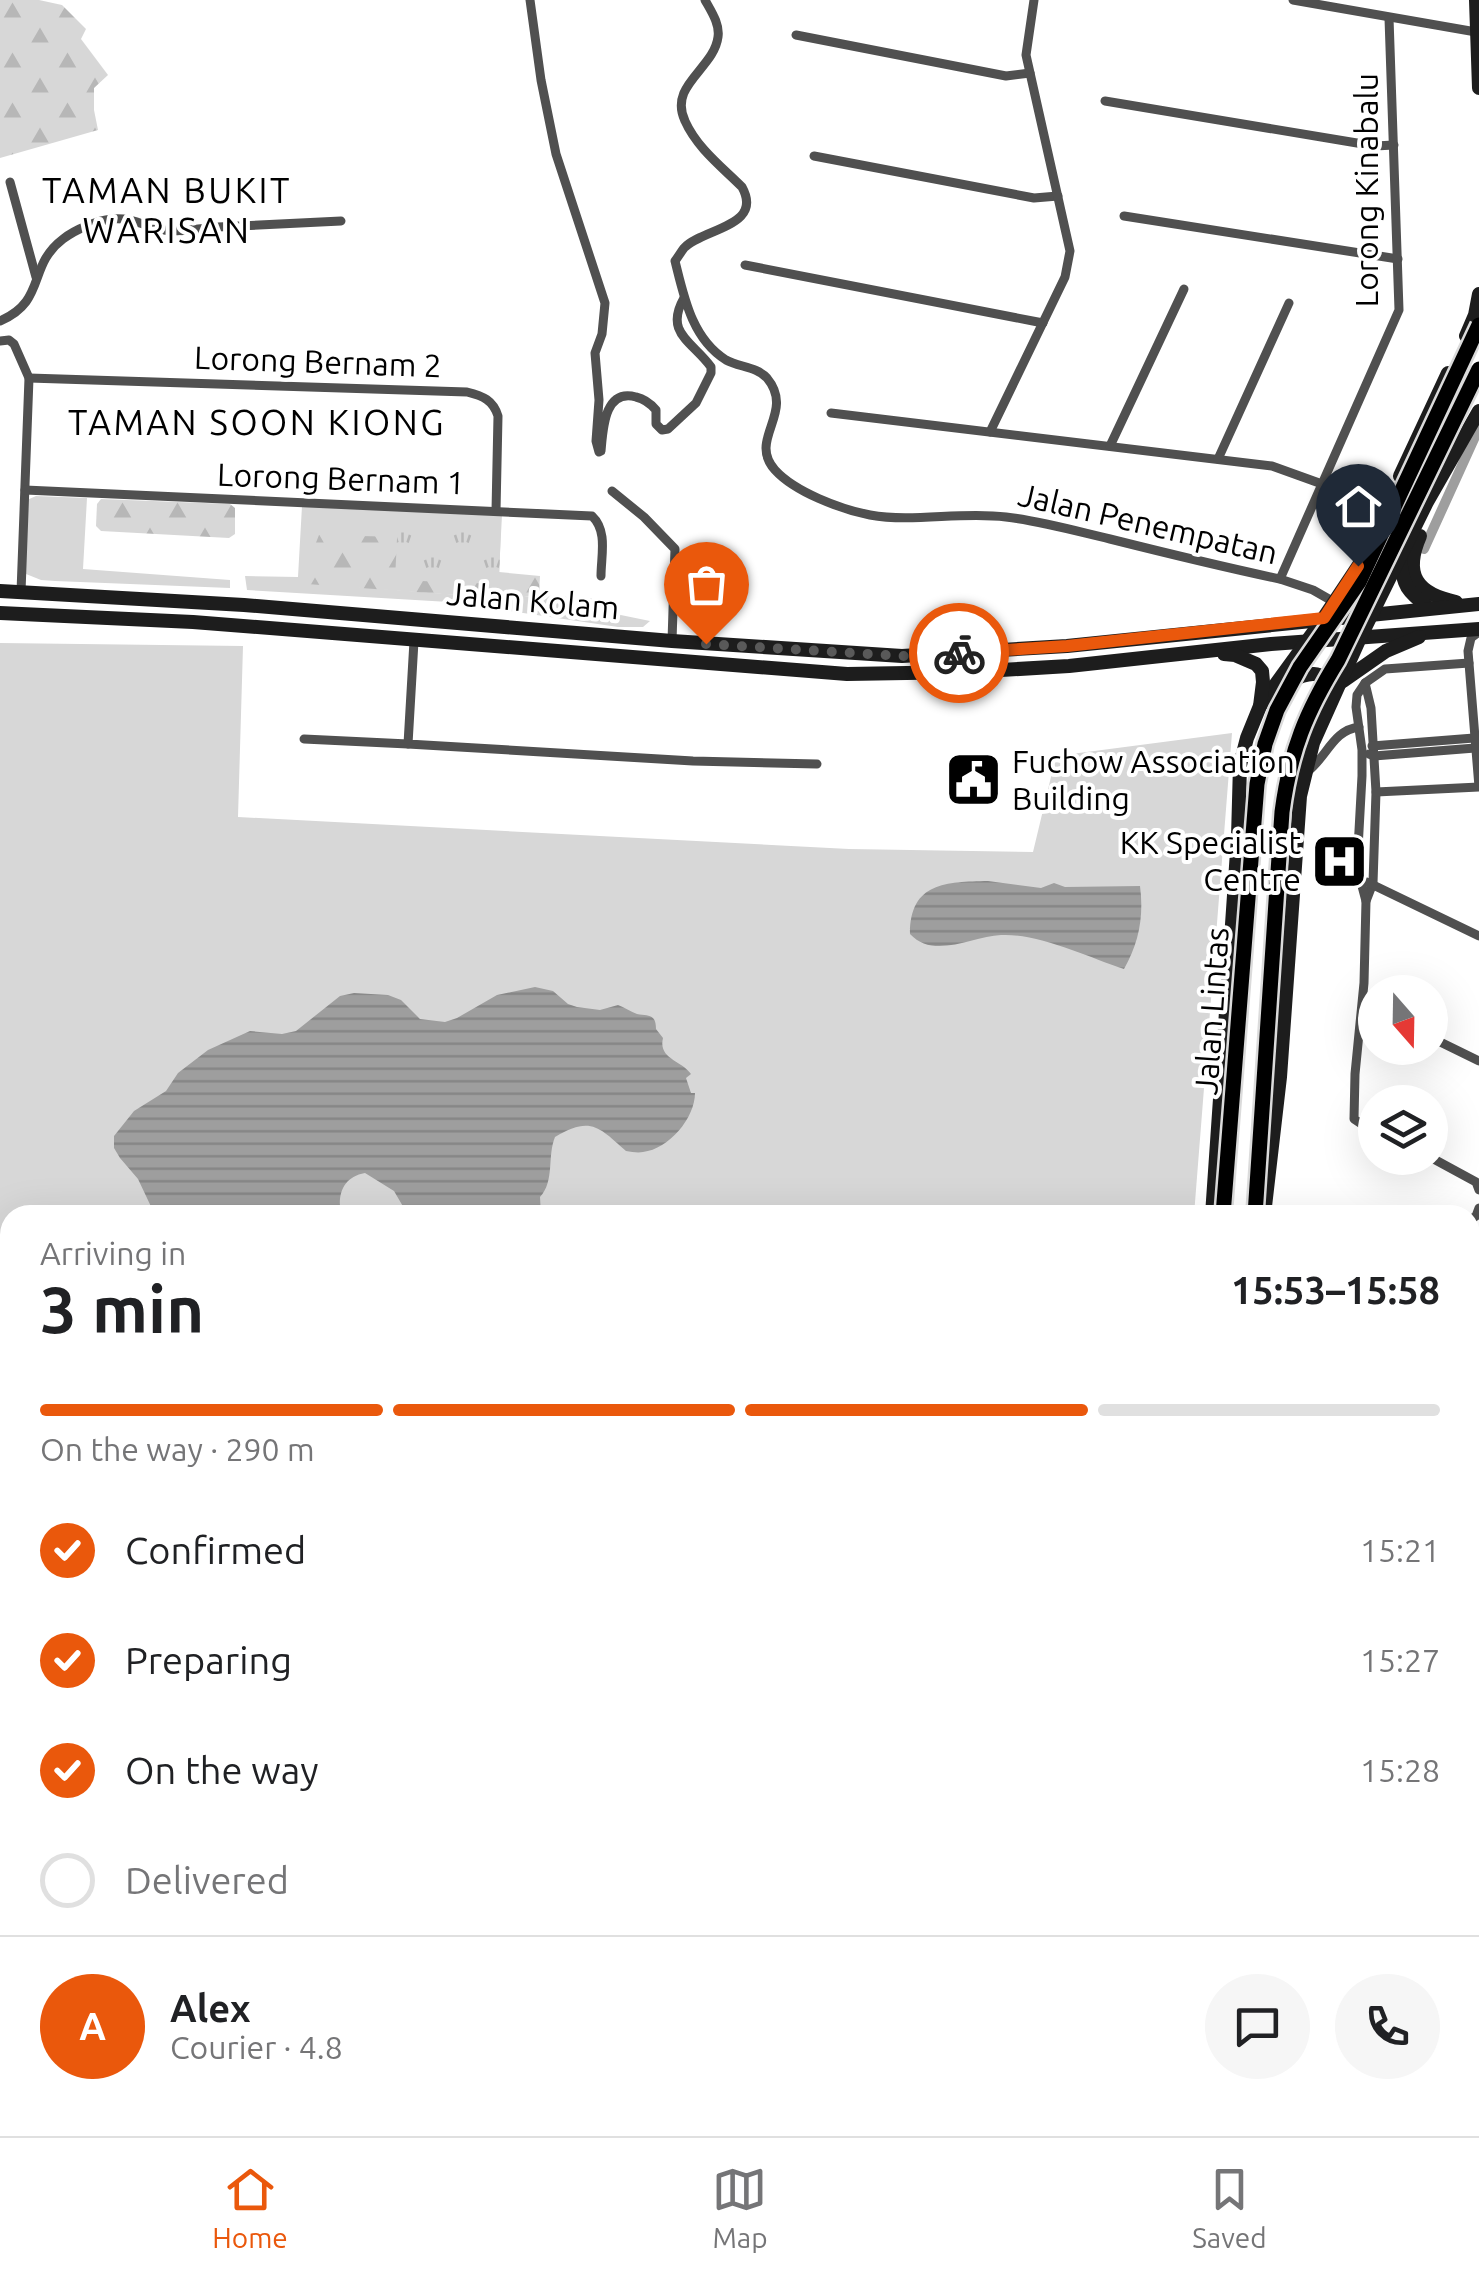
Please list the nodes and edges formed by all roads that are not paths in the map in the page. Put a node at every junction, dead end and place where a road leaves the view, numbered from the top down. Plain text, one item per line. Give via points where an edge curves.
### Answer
1 (530, 0) edge
2 (705, 0) edge
3 (1034, 0) edge
4 (1293, 0) edge
5 (1476, 0) edge
6 (1390, 18) junction
7 (1476, 32) junction
8 (796, 35) dead end
9 (1030, 73) junction
10 (1479, 88) edge
11 (1105, 101) dead end
12 (1394, 146) junction
13 (814, 156) dead end
14 (10, 182) dead end
15 (1058, 196) junction
16 (1124, 216) dead end
17 (341, 221) dead end
18 (1398, 259) junction
19 (745, 265) dead end
20 (36, 280) junction
21 (1184, 288) dead end
22 (1479, 294) edge
23 (684, 298) junction
24 (1289, 303) dead end
25 (0, 321) edge
26 (1043, 323) junction
27 (1479, 324) edge
28 (0, 341) edge
29 (1479, 369) edge
30 (29, 378) junction
31 (831, 413) dead end
32 (1479, 413) edge
33 (990, 432) junction
34 (1110, 446) junction
35 (1218, 460) junction
36 (1322, 484) junction
37 (25, 490) junction
38 (612, 491) dead end
39 (496, 510) junction
40 (1400, 558) junction
41 (601, 576) dead end
42 (1280, 578) junction
43 (0, 591) edge
44 (21, 592) junction
45 (1334, 602) junction
46 (1475, 604) edge
47 (1429, 608) junction
48 (0, 613) edge
49 (1374, 613) junction
50 (1324, 618) junction
51 (482, 624) junction
52 (1226, 629) junction
53 (1479, 630) edge
54 (1430, 633) junction
55 (1360, 638) junction
56 (414, 641) junction
57 (672, 641) junction
58 (1306, 642) junction
59 (496, 646) junction
60 (1258, 646) junction
61 (1198, 653) junction
62 (1468, 662) junction
63 (1342, 682) junction
64 (1365, 683) junction
65 (1272, 692) junction
66 (1260, 706) junction
67 (1322, 724) junction
68 (1360, 727) junction
69 (304, 739) dead end
70 (1474, 743) junction
71 (408, 744) junction
72 (1362, 750) junction
73 (1374, 750) junction
74 (817, 764) dead end
75 (1306, 774) junction
76 (1478, 779) edge
77 (1376, 792) junction
78 (1360, 880) junction
79 (1373, 883) junction
80 (1366, 901) junction
81 (1479, 936) edge
82 (1363, 975) edge
83 (1358, 1044) edge
84 (1448, 1045) edge
85 (1479, 1061) edge
86 (1358, 1122) edge
87 (1448, 1167) edge
88 (1479, 1190) edge
89 (1213, 1205) edge
90 (1225, 1205) edge
91 (1256, 1205) edge
92 (1265, 1205) edge

1 - 23 street via 556,154 605,304 595,352 598,452 616,399 646,400 662,430 696,404 711,367 678,329
2 - 23 street, Jalan Penempatan via 718,38 685,88 680,109 698,144 747,196 742,216 686,246 675,261
3 - 9 street via 1026,48
4 - 6 street
5 - 7 main road
6 - 7 street
6 - 12 street, Lorong Kinabalu
7 - 10 main road
8 - 9 street via 1006,76
9 - 15 street
11 - 12 street
12 - 18 street, Lorong Kinabalu
13 - 15 street via 1034,198
14 - 20 street
15 - 26 street via 1069,264
16 - 18 street
17 - 20 street via 164,230 115,218 62,240
18 - 36 street, Lorong Kinabalu via 1399,310
19 - 26 street
20 - 25 street via 25,306
21 - 34 street
22 - 45 main road via 1469,330 1358,566
23 - 42 street, Jalan Penempatan via 708,344 765,376 778,398 767,458 812,496 869,514 1003,516
24 - 35 street
26 - 33 street
27 - 90 highway, Jalan Lintas, bridge via 1359,582 1300,667 1266,744 1257,784
28 - 30 street via 14,344
29 - 91 highway, Jalan Lintas, bridge via 1291,758
30 - 37 street
30 - 39 street, Lorong Bernam 2 via 479,395 498,416
31 - 33 street
32 - 40 main road
32 - 46 main road via 1420,535 1412,566 1428,593
33 - 34 street
34 - 35 street
35 - 36 street via 1272,466
36 - 42 street, Lorong Kinabalu
37 - 39 street, Lorong Bernam 1
37 - 44 street
38 - 57 street via 674,550
39 - 41 street, Lorong Bernam 1 via 592,516 602,532
40 - 47 main road via 1404,584
40 - 49 main road
42 - 45 street, Jalan Penempatan
43 - 44 main road, Jalan Kolam
44 - 51 main road, Jalan Kolam
45 - 50 main road
46 - 47 main road, Jalan Kolam
47 - 49 main road, Jalan Kolam
48 - 56 main road, Jalan Kolam
49 - 50 main road, Jalan Kolam
49 - 55 main road
50 - 52 main road, Jalan Kolam
50 - 58 main road
51 - 57 main road, Jalan Kolam
51 - 59 main road via 496,636
52 - 57 main road, Jalan Kolam via 902,656
52 - 60 main road via 1262,635
53 - 54 main road, Jalan Kolam
53 - 62 street via 1468,644
54 - 55 main road, Jalan Kolam
54 - 63 main road via 1386,651
55 - 58 main road, Jalan Kolam
55 - 63 main road
56 - 59 main road, Jalan Kolam
56 - 71 street
58 - 60 main road, Jalan Kolam
58 - 65 main road
59 - 61 main road, Jalan Kolam via 889,675
60 - 61 main road, Jalan Kolam
61 - 66 main road via 1256,664 1262,671
62 - 64 street via 1385,669
62 - 70 street
63 - 67 main road
64 - 68 street via 1357,695
64 - 73 street
65 - 66 main road
65 - 67 main road via 1320,674 1329,687
66 - 89 main road via 1240,766
67 - 75 main road
68 - 72 street
68 - 75 street via 1339,734
69 - 71 street
70 - 73 street
70 - 76 street
71 - 74 street
72 - 73 street
72 - 78 street
73 - 77 street
75 - 92 main road
76 - 77 street via 1479,787
77 - 79 street
78 - 79 street
78 - 80 street
79 - 80 street
79 - 81 street
80 - 82 street
83 - 86 street
84 - 85 street
87 - 88 street

